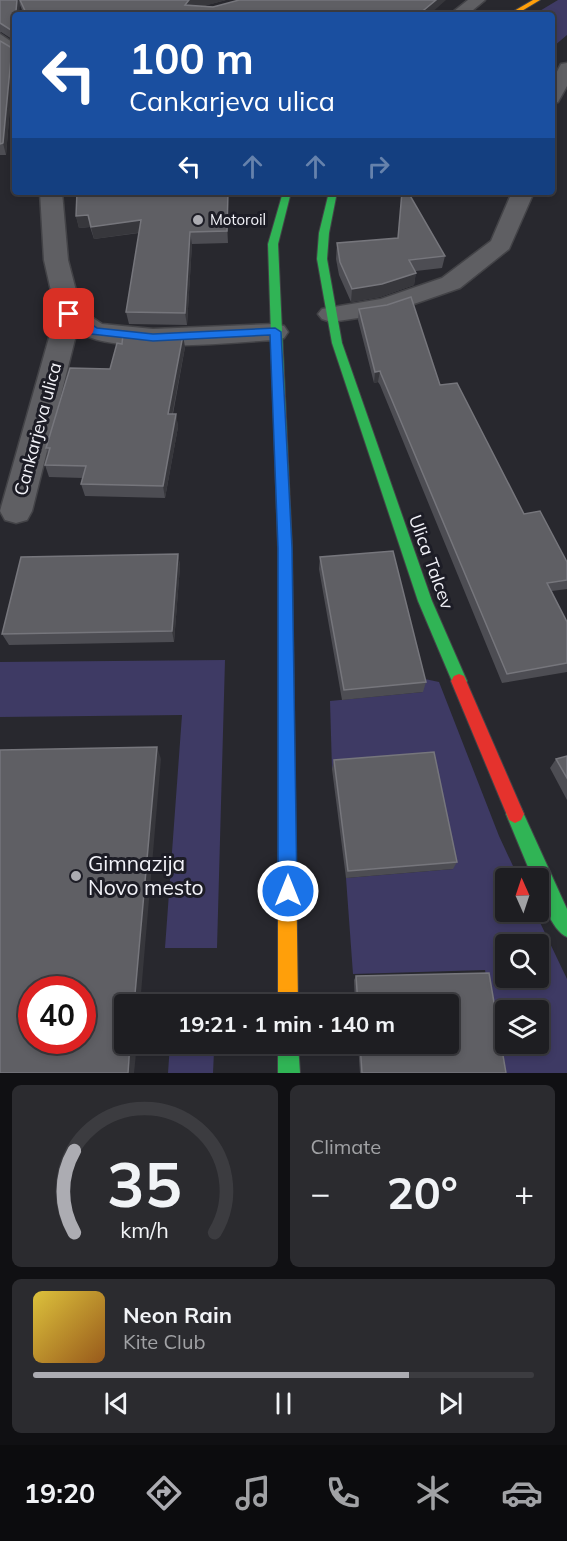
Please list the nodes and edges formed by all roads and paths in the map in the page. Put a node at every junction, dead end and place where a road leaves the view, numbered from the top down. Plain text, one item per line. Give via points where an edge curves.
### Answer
1 (478, 0) edge
2 (537, 0) edge
3 (461, 12) edge
4 (515, 12) edge
5 (0, 39) edge
6 (12, 49) edge
7 (567, 68) edge
8 (555, 92) edge
9 (51, 195) edge
10 (286, 195) edge
11 (332, 195) edge
12 (522, 195) edge
13 (69, 314) junction
14 (331, 315) junction
15 (275, 332) junction
16 (16, 511) dead end
17 (567, 927) edge
18 (288, 994) edge
19 (288, 1054) edge
20 (289, 1073) edge

1 - 3 street
2 - 4 street
5 - 6 street
7 - 8 street
9 - 13 street, Cankarjeva ulica via 56,260
10 - 15 street via 273,244
11 - 14 street, Ulica Talcev via 322,260
12 - 14 street via 501,244 451,283 385,306
13 - 15 street via 95,332 153,337
13 - 16 street, Cankarjeva ulica
14 - 17 street, Ulica Talcev via 337,343 425,601 552,901
15 - 18 street via 285,548
19 - 20 street

